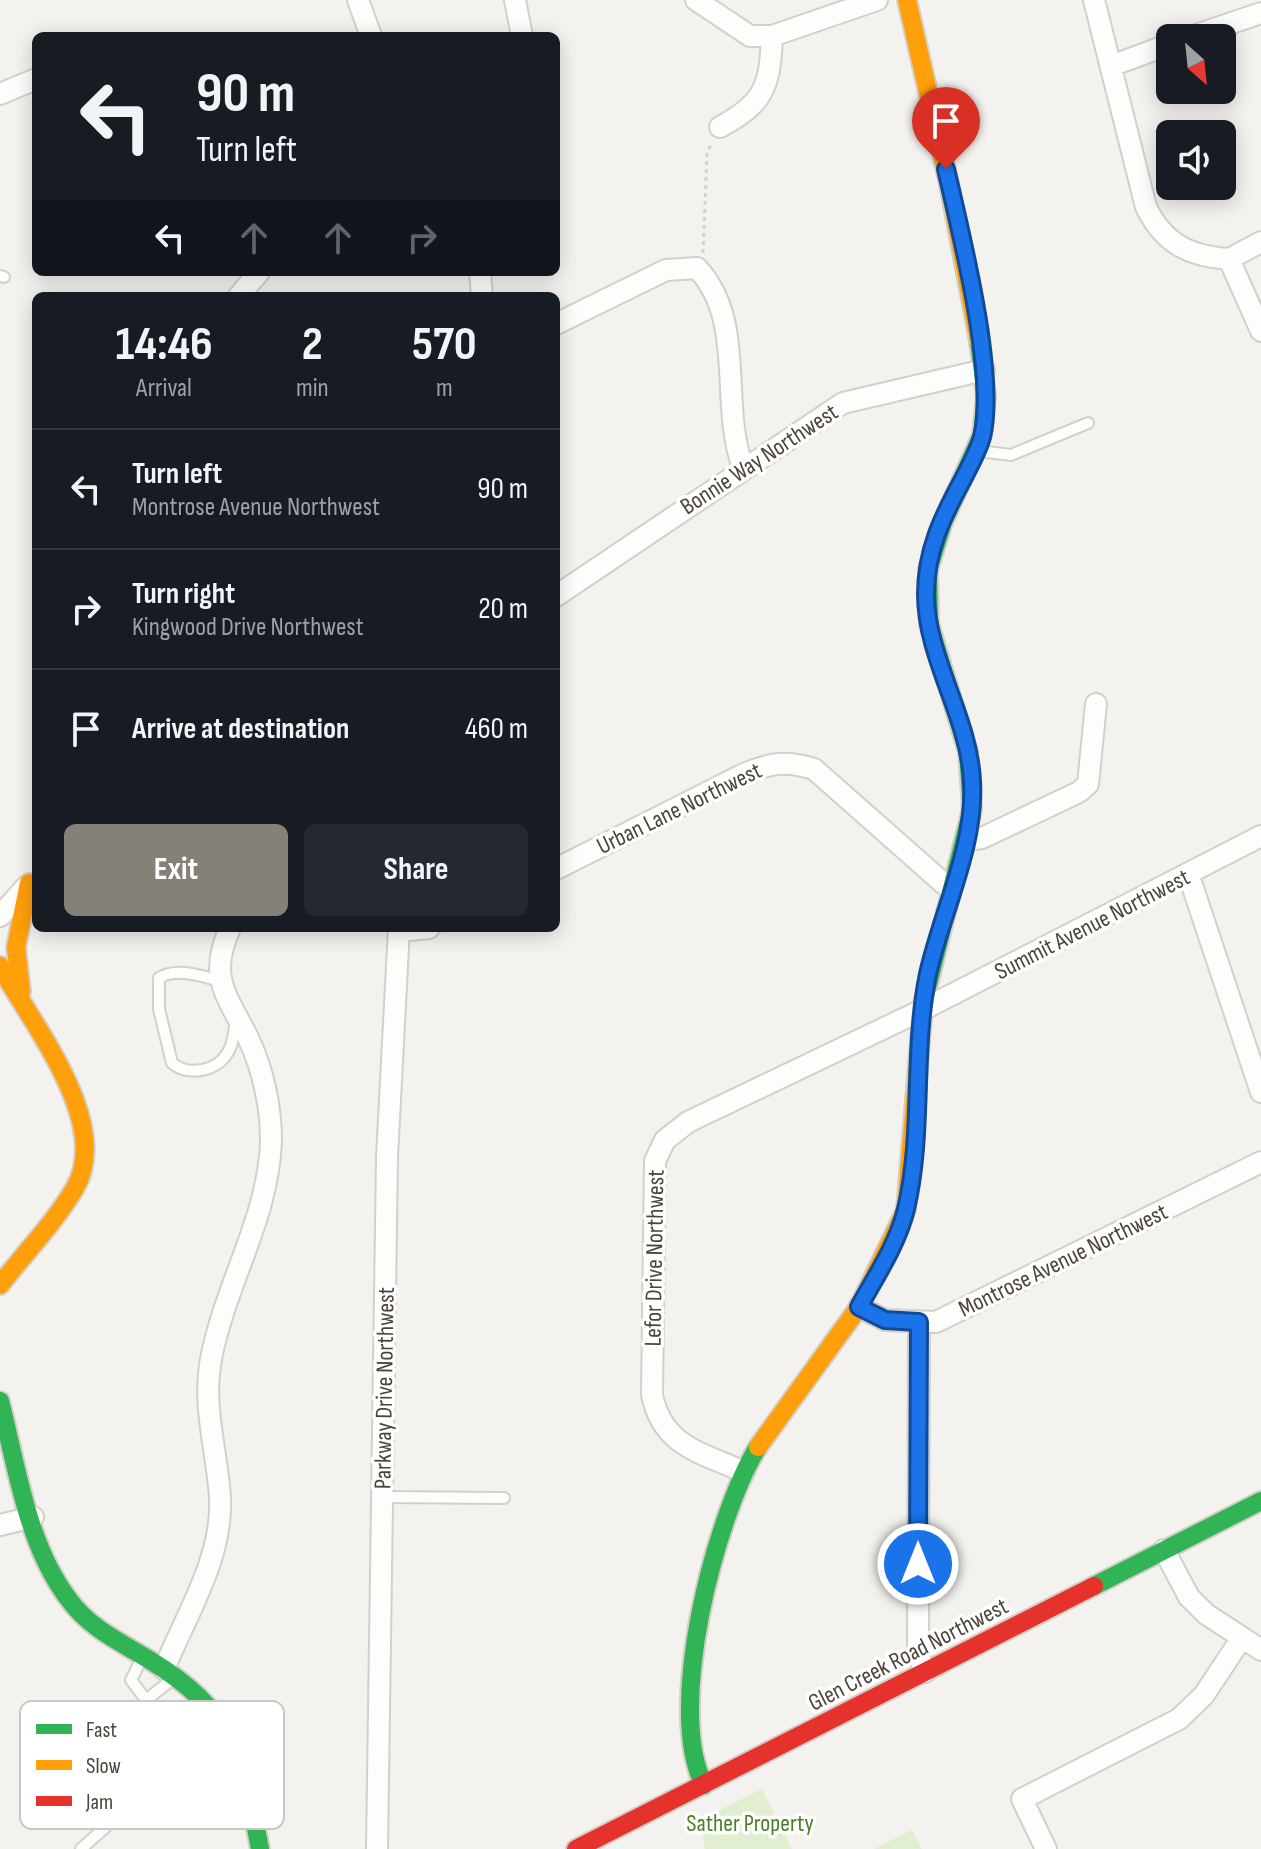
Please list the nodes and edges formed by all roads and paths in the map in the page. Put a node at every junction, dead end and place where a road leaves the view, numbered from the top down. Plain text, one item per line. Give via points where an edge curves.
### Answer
1 (358, 0) edge
2 (515, 0) edge
3 (696, 0) edge
4 (877, 0) edge
5 (907, 0) edge
6 (1094, 0) edge
7 (1261, 13) edge
8 (1228, 24) edge
9 (370, 32) edge
10 (521, 32) edge
11 (772, 36) junction
12 (1156, 49) edge
13 (1111, 66) junction
14 (32, 81) edge
15 (0, 94) edge
16 (720, 127) joint
17 (1261, 242) edge
18 (1229, 259) junction
19 (697, 268) junction
20 (256, 276) edge
21 (242, 292) edge
22 (560, 322) edge
23 (1261, 331) edge
24 (984, 370) junction
25 (1088, 423) dead end
26 (977, 451) junction
27 (743, 467) junction
28 (560, 593) edge
29 (1096, 704) dead end
30 (1261, 836) edge
31 (966, 840) junction
32 (560, 867) edge
33 (1189, 876) junction
34 (32, 877) edge
35 (951, 890) junction
36 (0, 916) edge
37 (228, 932) edge
38 (399, 932) edge
39 (0, 966) edge
40 (220, 981) junction
41 (922, 1010) junction
42 (25, 1012) junction
43 (236, 1019) junction
44 (1261, 1092) edge
45 (1261, 1162) edge
46 (0, 1285) edge
47 (859, 1307) junction
48 (919, 1322) junction
49 (0, 1401) edge
50 (744, 1472) junction
51 (382, 1497) junction
52 (504, 1498) dead end
53 (1261, 1501) edge
54 (33, 1517) junction
55 (0, 1525) edge
56 (1164, 1550) junction
57 (1241, 1639) junction
58 (1261, 1650) edge
59 (143, 1656) junction
60 (925, 1672) junction
61 (170, 1673) junction
62 (205, 1701) edge
63 (704, 1785) junction
64 (103, 1829) edge
65 (257, 1829) edge
66 (81, 1849) edge
67 (260, 1849) edge
68 (377, 1849) edge
69 (576, 1849) edge
70 (1046, 1849) edge

1 - 9 street
2 - 10 street
3 - 11 street via 750,36
4 - 11 street
5 - 24 street via 959,225
6 - 13 street
7 - 8 street
11 - 16 street via 770,74 759,99
12 - 13 street
13 - 18 street via 1146,207 1156,227 1179,248
14 - 15 street
16 - 19 path via 707,154 704,248
17 - 18 street
18 - 23 street
19 - 22 street via 666,270
19 - 27 street via 711,282 721,309 735,446
20 - 21 street
24 - 26 street via 986,407
24 - 27 street, Bonnie Way Northwest via 843,403
25 - 26 lane via 1011,455
26 - 31 street via 937,531 926,595 932,634 962,720 970,762 973,797
27 - 28 street, Bonnie Way Northwest
29 - 31 street via 1088,784 982,838
30 - 33 street, Summit Avenue Northwest
31 - 35 street
32 - 35 street, Urban Lane Northwest via 744,774 772,762 794,763 814,769
33 - 41 street, Summit Avenue Northwest
33 - 44 street
34 - 36 street
34 - 42 street via 16,947
35 - 41 street
37 - 40 street
38 - 51 street, Parkway Drive Northwest via 387,1157
39 - 42 street
40 - 43 street
40 - 43 lane via 189,973 159,978 159,1009 172,1063 187,1072 220,1061 231,1046
41 - 47 street via 906,1210
41 - 50 street, Lefor Drive Northwest via 688,1122 665,1140 655,1161 652,1395 657,1419 675,1440
42 - 46 street via 76,1107 85,1162 74,1190
43 - 61 street via 249,1040 268,1103 268,1173 251,1242 223,1307 211,1357 208,1423 220,1498 219,1531
45 - 48 street, Montrose Avenue Northwest via 952,1315
47 - 48 street, Montrose Avenue Northwest via 885,1320
47 - 50 street via 779,1414
48 - 60 street via 918,1654
49 - 54 street
50 - 63 street via 717,1546 689,1679 690,1744
51 - 52 lane
51 - 68 street, Parkway Drive Northwest
53 - 56 street, Glen Creek Road Northwest
54 - 55 street
54 - 59 street via 50,1573 70,1603 107,1635
56 - 57 street via 1189,1597
56 - 60 street, Glen Creek Road Northwest
57 - 58 street
57 - 70 street via 1204,1695 1179,1719 1022,1799
59 - 61 street
59 - 61 lane via 131,1680 146,1700
60 - 63 street, Glen Creek Road Northwest
61 - 62 street
63 - 69 street, Glen Creek Road Northwest
64 - 66 lane
65 - 67 street

